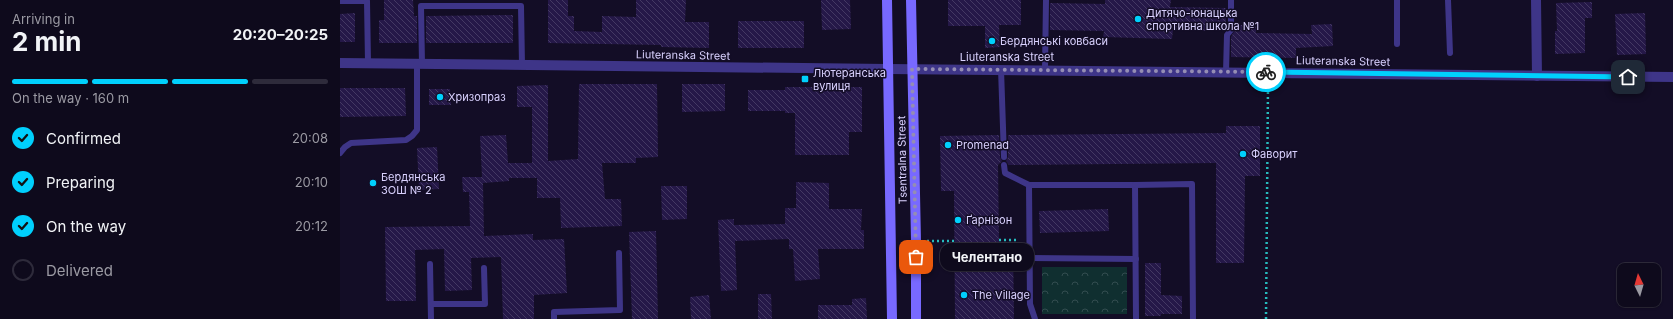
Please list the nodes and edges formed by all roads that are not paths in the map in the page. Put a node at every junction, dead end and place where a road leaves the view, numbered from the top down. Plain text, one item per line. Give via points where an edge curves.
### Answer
1 (887, 0) edge
2 (911, 0) edge
3 (1046, 0) edge
4 (1231, 0) edge
5 (1397, 0) edge
6 (1448, 0) edge
7 (1536, 0) edge
8 (340, 1) edge
9 (421, 3) edge
10 (1398, 44) dead end
11 (1450, 53) dead end
12 (340, 63) edge
13 (368, 63) junction
14 (419, 64) junction
15 (522, 65) junction
16 (888, 69) junction
17 (912, 69) junction
18 (1002, 69) junction
19 (1045, 69) junction
20 (1226, 72) junction
21 (1537, 76) junction
22 (1673, 78) edge
23 (340, 153) edge
24 (1004, 157) dead end
25 (1004, 165) dead end
26 (1029, 185) junction
27 (1135, 185) junction
28 (619, 254) dead end
29 (1030, 258) junction
30 (1136, 259) junction
31 (430, 264) dead end
32 (484, 268) dead end
33 (431, 304) junction
34 (431, 319) edge
35 (554, 319) edge
36 (892, 319) edge
37 (916, 319) edge
38 (1036, 319) edge
39 (1136, 319) edge
40 (1193, 319) edge

1 - 16 main road, Tsentralna Street
2 - 17 main road, Tsentralna Street
3 - 19 lane
4 - 20 lane via 1231,30 1227,36
5 - 10 lane
6 - 11 lane
7 - 21 street
8 - 13 lane via 367,1
9 - 14 lane
9 - 15 lane via 521,6
12 - 13 street, Liuteranska Street
13 - 14 street, Liuteranska Street
14 - 15 street, Liuteranska Street
14 - 23 lane via 416,130 412,136 406,140 351,143
15 - 16 street, Liuteranska Street
16 - 17 street, Liuteranska Street
16 - 36 main road, Tsentralna Street
17 - 18 street, Liuteranska Street
17 - 37 main road, Tsentralna Street
18 - 19 street, Liuteranska Street
18 - 24 lane
19 - 20 street, Liuteranska Street
20 - 21 street, Liuteranska Street
21 - 22 street, Liuteranska Street
25 - 26 lane via 1005,173
26 - 27 lane
26 - 29 lane
27 - 30 lane
27 - 40 lane via 1192,184
28 - 35 lane via 620,310 554,312
29 - 30 lane
29 - 38 lane via 1030,304
30 - 39 lane
31 - 33 lane
32 - 33 lane via 485,304
33 - 34 lane

